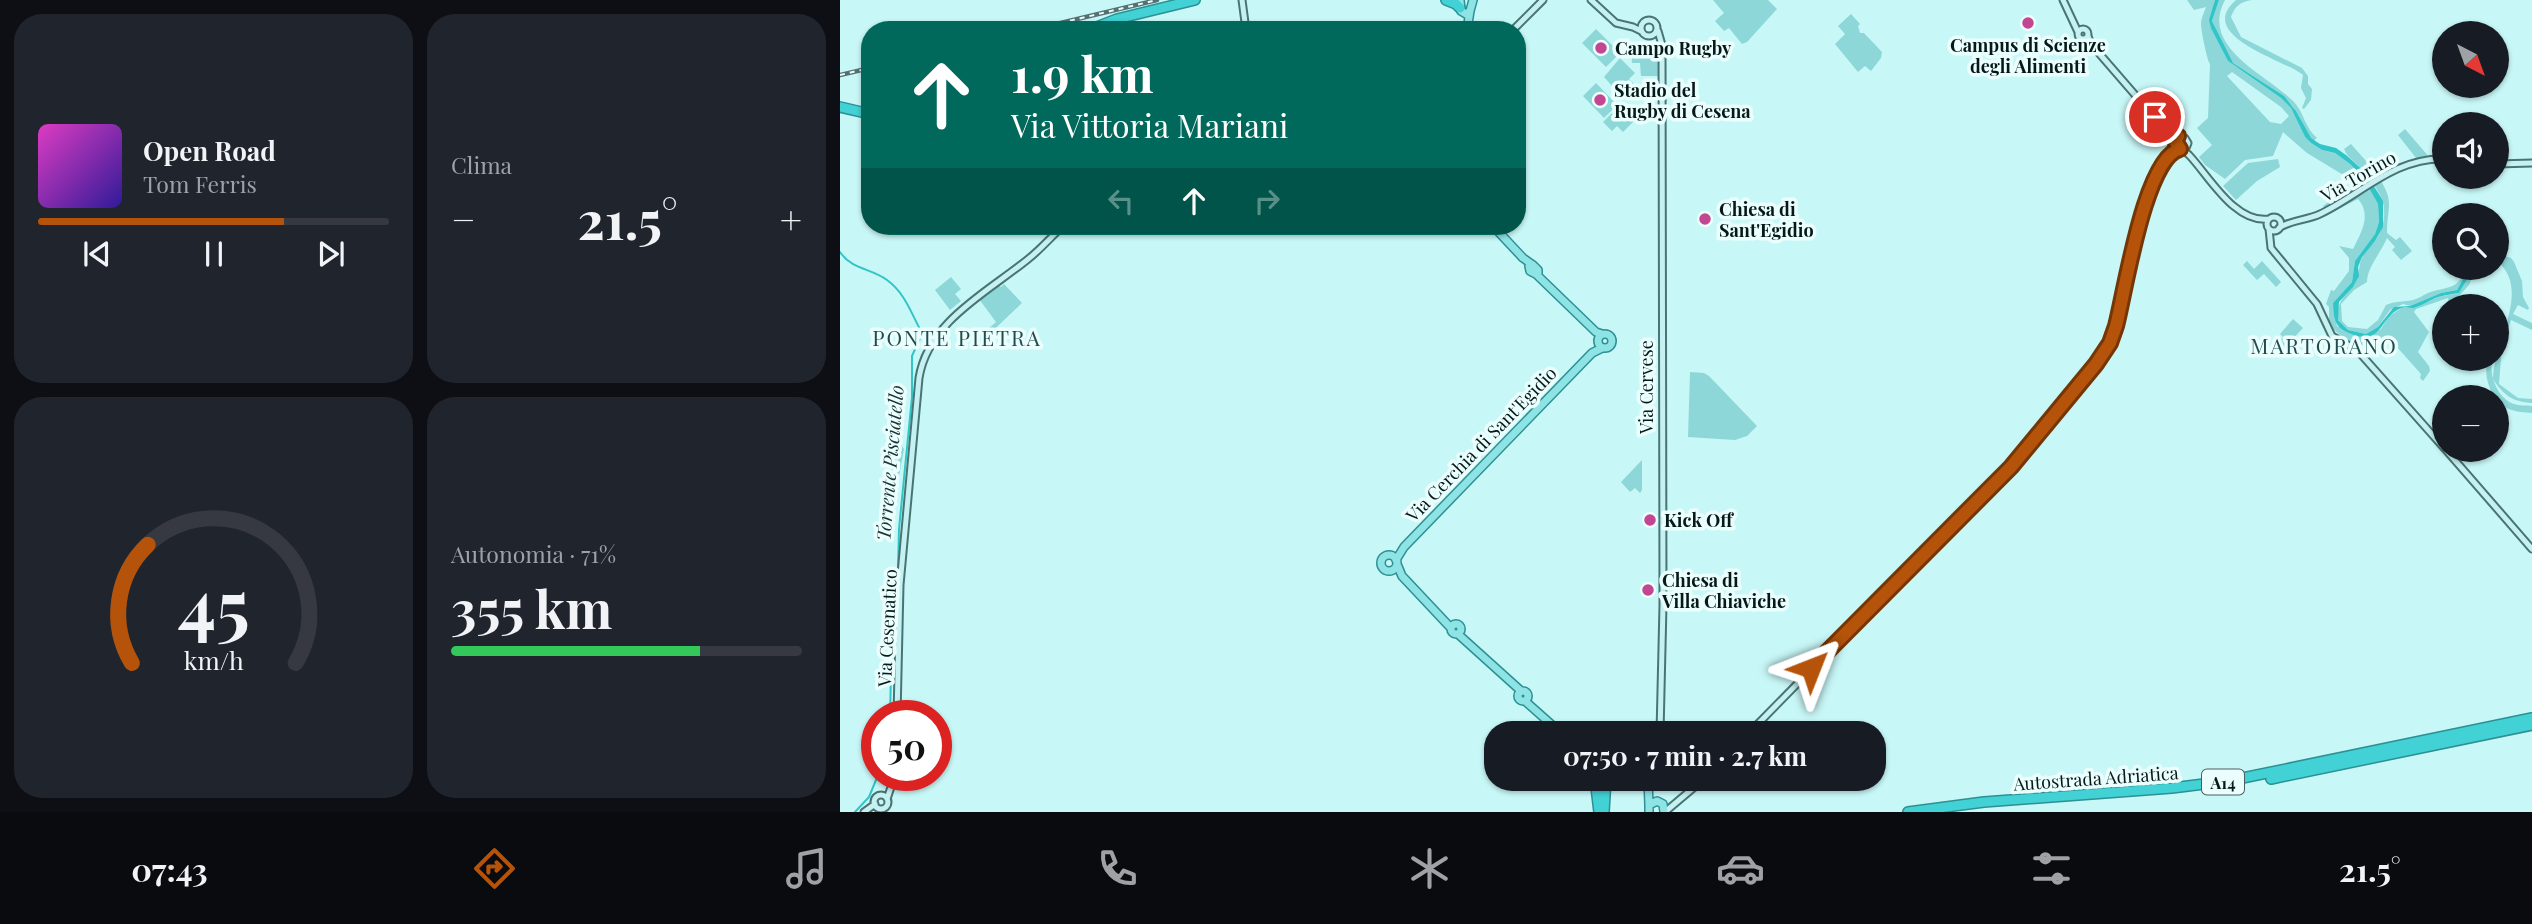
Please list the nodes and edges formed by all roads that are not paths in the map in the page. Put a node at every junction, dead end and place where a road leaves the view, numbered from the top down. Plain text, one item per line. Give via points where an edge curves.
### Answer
1 (1181, 0) edge
2 (1195, 0) edge
3 (1242, 0) edge
4 (1473, 0) edge
5 (1543, 0) edge
6 (1591, 0) edge
7 (2063, 0) edge
8 (1459, 8) edge
9 (1106, 21) edge
10 (1112, 21) edge
11 (1246, 21) edge
12 (1522, 21) edge
13 (1641, 23) junction
14 (1629, 26) junction
15 (1640, 31) junction
16 (1658, 31) junction
17 (1651, 35) junction
18 (1660, 41) junction
19 (840, 109) edge
20 (861, 113) edge
21 (2176, 140) junction
22 (2183, 148) junction
23 (2169, 155) junction
24 (2432, 160) edge
25 (2532, 163) edge
26 (2509, 164) edge
27 (2280, 220) junction
28 (2287, 223) junction
29 (2268, 224) junction
30 (2278, 229) junction
31 (1054, 235) edge
32 (1501, 235) edge
33 (2278, 257) junction
34 (2432, 434) edge
35 (2456, 462) edge
36 (2532, 549) edge
37 (1394, 560) junction
38 (1390, 571) junction
39 (1402, 576) junction
40 (897, 700) edge
41 (2532, 718) edge
42 (1549, 721) edge
43 (1660, 721) edge
44 (1760, 721) edge
45 (2532, 724) edge
46 (889, 791) edge
47 (1600, 791) edge
48 (1602, 791) edge
49 (1651, 791) edge
50 (1690, 791) edge
51 (885, 797) junction
52 (876, 806) junction
53 (1658, 808) edge
54 (866, 811) edge
55 (1599, 812) edge
56 (1604, 812) edge
57 (1908, 812) edge
58 (1932, 812) edge

1 - 9 highway
2 - 10 highway
3 - 11 main road
4 - 8 main road
5 - 12 main road
6 - 14 main road via 1616,23
7 - 21 main road via 2079,37 2086,38
13 - 14 main road
13 - 15 main road
13 - 16 main road via 1654,22
14 - 15 main road
15 - 17 main road
16 - 17 main road
16 - 18 main road, Via Cervese
17 - 18 main road
18 - 43 main road, Via Cervese
19 - 20 highway
21 - 22 main road
21 - 22 main road via 2186,139
21 - 23 main road
22 - 23 main road
22 - 29 main road via 2231,204
23 - 44 main road via 2146,200 2110,343 2096,364 2011,467
24 - 28 main road, Via Torino via 2413,162 2320,214
25 - 26 main road
27 - 28 main road
27 - 29 main road via 2275,217
27 - 30 main road
28 - 30 main road, Via Torino
29 - 30 main road
29 - 33 main road via 2271,248
30 - 33 main road via 2272,244
31 - 40 main road, Via Cesenatico via 944,326 924,358 901,585
32 - 37 main road, Via Cerchia di Sant'Egidio via 1599,339 1592,353
33 - 34 main road via 2317,304 2332,336 2358,351
35 - 36 main road
37 - 38 main road, Via Cerchia di Sant'Egidio
37 - 38 main road via 1384,556 1380,562
37 - 39 main road
38 - 39 main road
39 - 42 main road via 1452,625 1453,632 1460,633 1519,692 1526,693 1527,700
41 - 57 highway, Autostrada Adriatica / A14 via 2228,782
45 - 58 highway, Autostrada Adriatica / A14 via 2235,786
46 - 51 main road
47 - 55 highway
48 - 56 highway
49 - 53 main road
50 - 53 main road via 1676,803
51 - 52 main road via 876,797
51 - 52 main road via 886,807
52 - 54 main road

